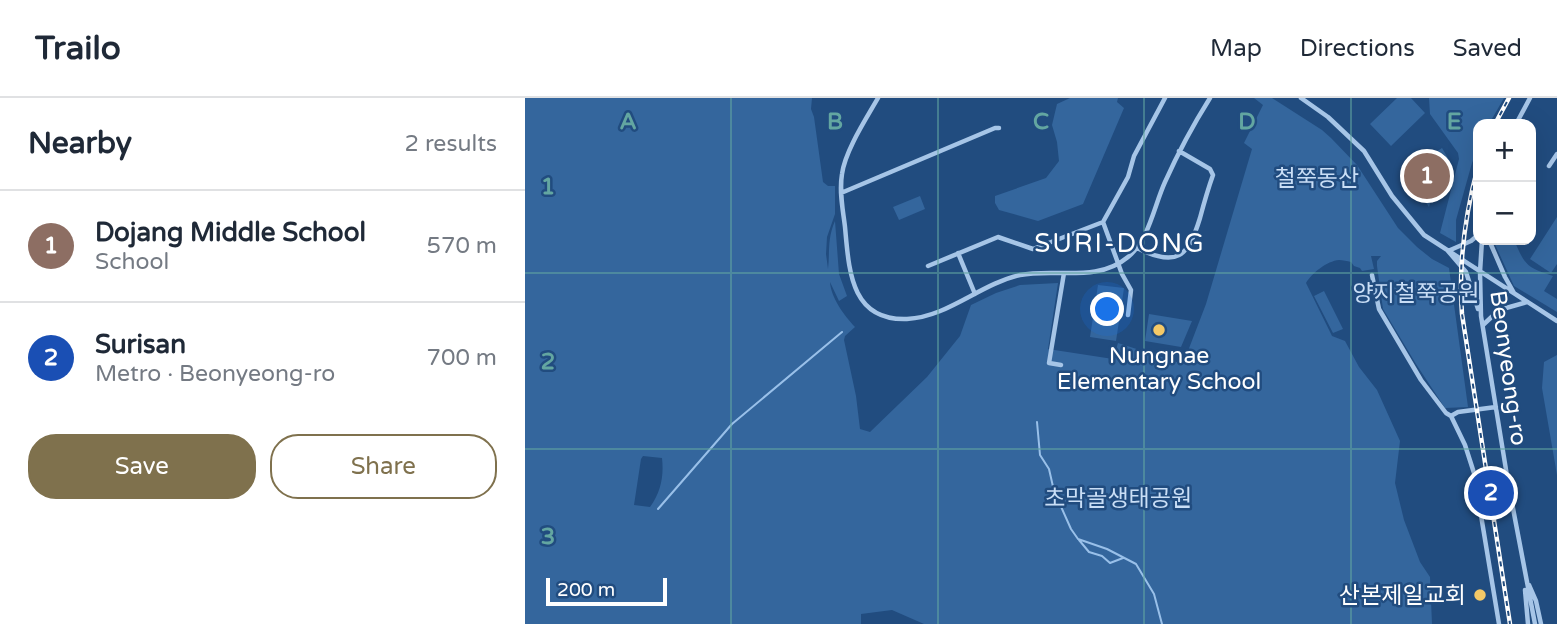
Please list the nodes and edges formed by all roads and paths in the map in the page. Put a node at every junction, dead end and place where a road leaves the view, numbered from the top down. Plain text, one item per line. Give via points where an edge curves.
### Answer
1 (878, 98) edge
2 (1165, 98) edge
3 (1301, 98) edge
4 (1530, 98) edge
5 (1208, 99) edge
6 (1519, 119) edge
7 (999, 128) dead end
8 (1179, 151) junction
9 (1557, 155) edge
10 (1549, 166) dead end
11 (841, 194) junction
12 (1103, 222) junction
13 (1473, 240) edge
14 (1482, 245) edge
15 (1491, 245) edge
16 (1137, 248) junction
17 (1448, 251) junction
18 (958, 253) junction
19 (1118, 263) junction
20 (928, 266) dead end
21 (1480, 272) junction
22 (1064, 273) junction
23 (1372, 275) dead end
24 (975, 294) junction
25 (1515, 294) junction
26 (1527, 302) junction
27 (1128, 315) dead end
28 (1481, 316) junction
29 (1557, 321) edge
30 (1482, 326) junction
31 (1061, 365) dead end
32 (1496, 407) junction
33 (1451, 416) junction
34 (1525, 575) junction
35 (1499, 624) edge
36 (1528, 624) edge
37 (1535, 624) edge
38 (1541, 624) edge

1 - 11 street via 844,163
2 - 12 street
3 - 17 street via 1364,151 1418,229
4 - 6 street
5 - 8 street
7 - 11 street
8 - 16 street
8 - 16 street via 1213,175 1193,241 1172,258 1159,258
9 - 10 street
11 - 24 street via 850,272 857,293 869,308 896,319 922,318
12 - 18 street via 1033,249 998,237
12 - 19 street
13 - 17 street
14 - 21 street, Beonyeong-ro
15 - 25 street
16 - 19 street
17 - 21 street
17 - 28 street via 1467,272
18 - 20 street
18 - 24 street
19 - 22 street via 1092,272
19 - 27 street via 1131,290
21 - 25 street
21 - 28 street, Beonyeong-ro
22 - 24 street via 1021,275
22 - 31 street via 1049,363
23 - 33 street via 1379,309 1421,380
25 - 26 street
26 - 29 street
26 - 30 street via 1499,310
28 - 30 street, Beonyeong-ro
30 - 32 street, Beonyeong-ro
32 - 33 street
32 - 34 street, Beonyeong-ro
33 - 35 street via 1474,473
34 - 36 street
34 - 37 street, Beonyeong-ro
34 - 38 street

